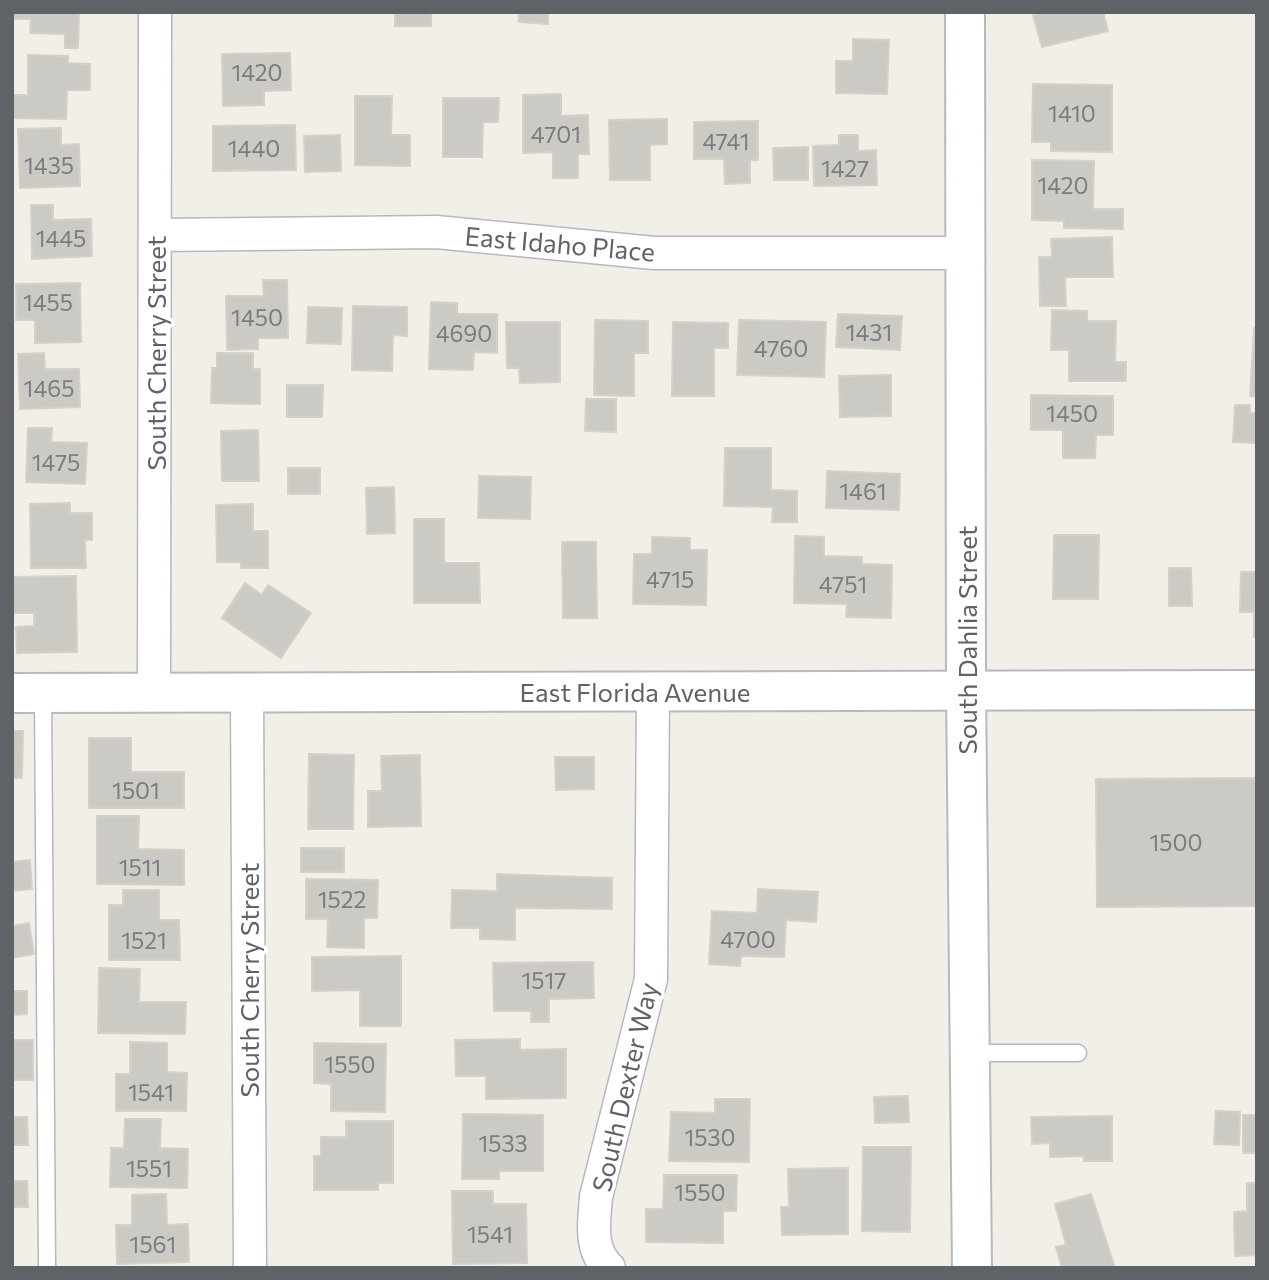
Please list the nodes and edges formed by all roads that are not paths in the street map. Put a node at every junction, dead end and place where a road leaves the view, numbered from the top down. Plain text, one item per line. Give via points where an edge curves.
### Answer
1 (155, 12) edge
2 (965, 12) edge
3 (156, 234) junction
4 (964, 253) junction
5 (966, 690) junction
6 (1257, 690) edge
7 (653, 691) junction
8 (27, 693) edge
9 (155, 693) junction
10 (247, 693) junction
11 (970, 1053) junction
12 (1078, 1053) dead end
13 (47, 1268) edge
14 (250, 1268) edge
15 (610, 1268) edge
16 (971, 1268) edge

1 - 3 street, South Cherry Street
2 - 4 street, South Dahlia Street
3 - 4 street, East Idaho Place via 436,232 654,253
3 - 9 street, South Cherry Street
4 - 5 street, South Dahlia Street
5 - 6 street, East Florida Avenue
5 - 7 street, East Florida Avenue
5 - 11 street, South Dahlia Street
7 - 10 street, East Florida Avenue
7 - 15 street, South Dexter Way via 651,979 596,1197 593,1233 600,1259
8 - 9 street, East Florida Avenue
8 - 13 lane
9 - 10 street, East Florida Avenue
10 - 14 street, South Cherry Street
11 - 12 lane
11 - 16 street, South Dahlia Street

